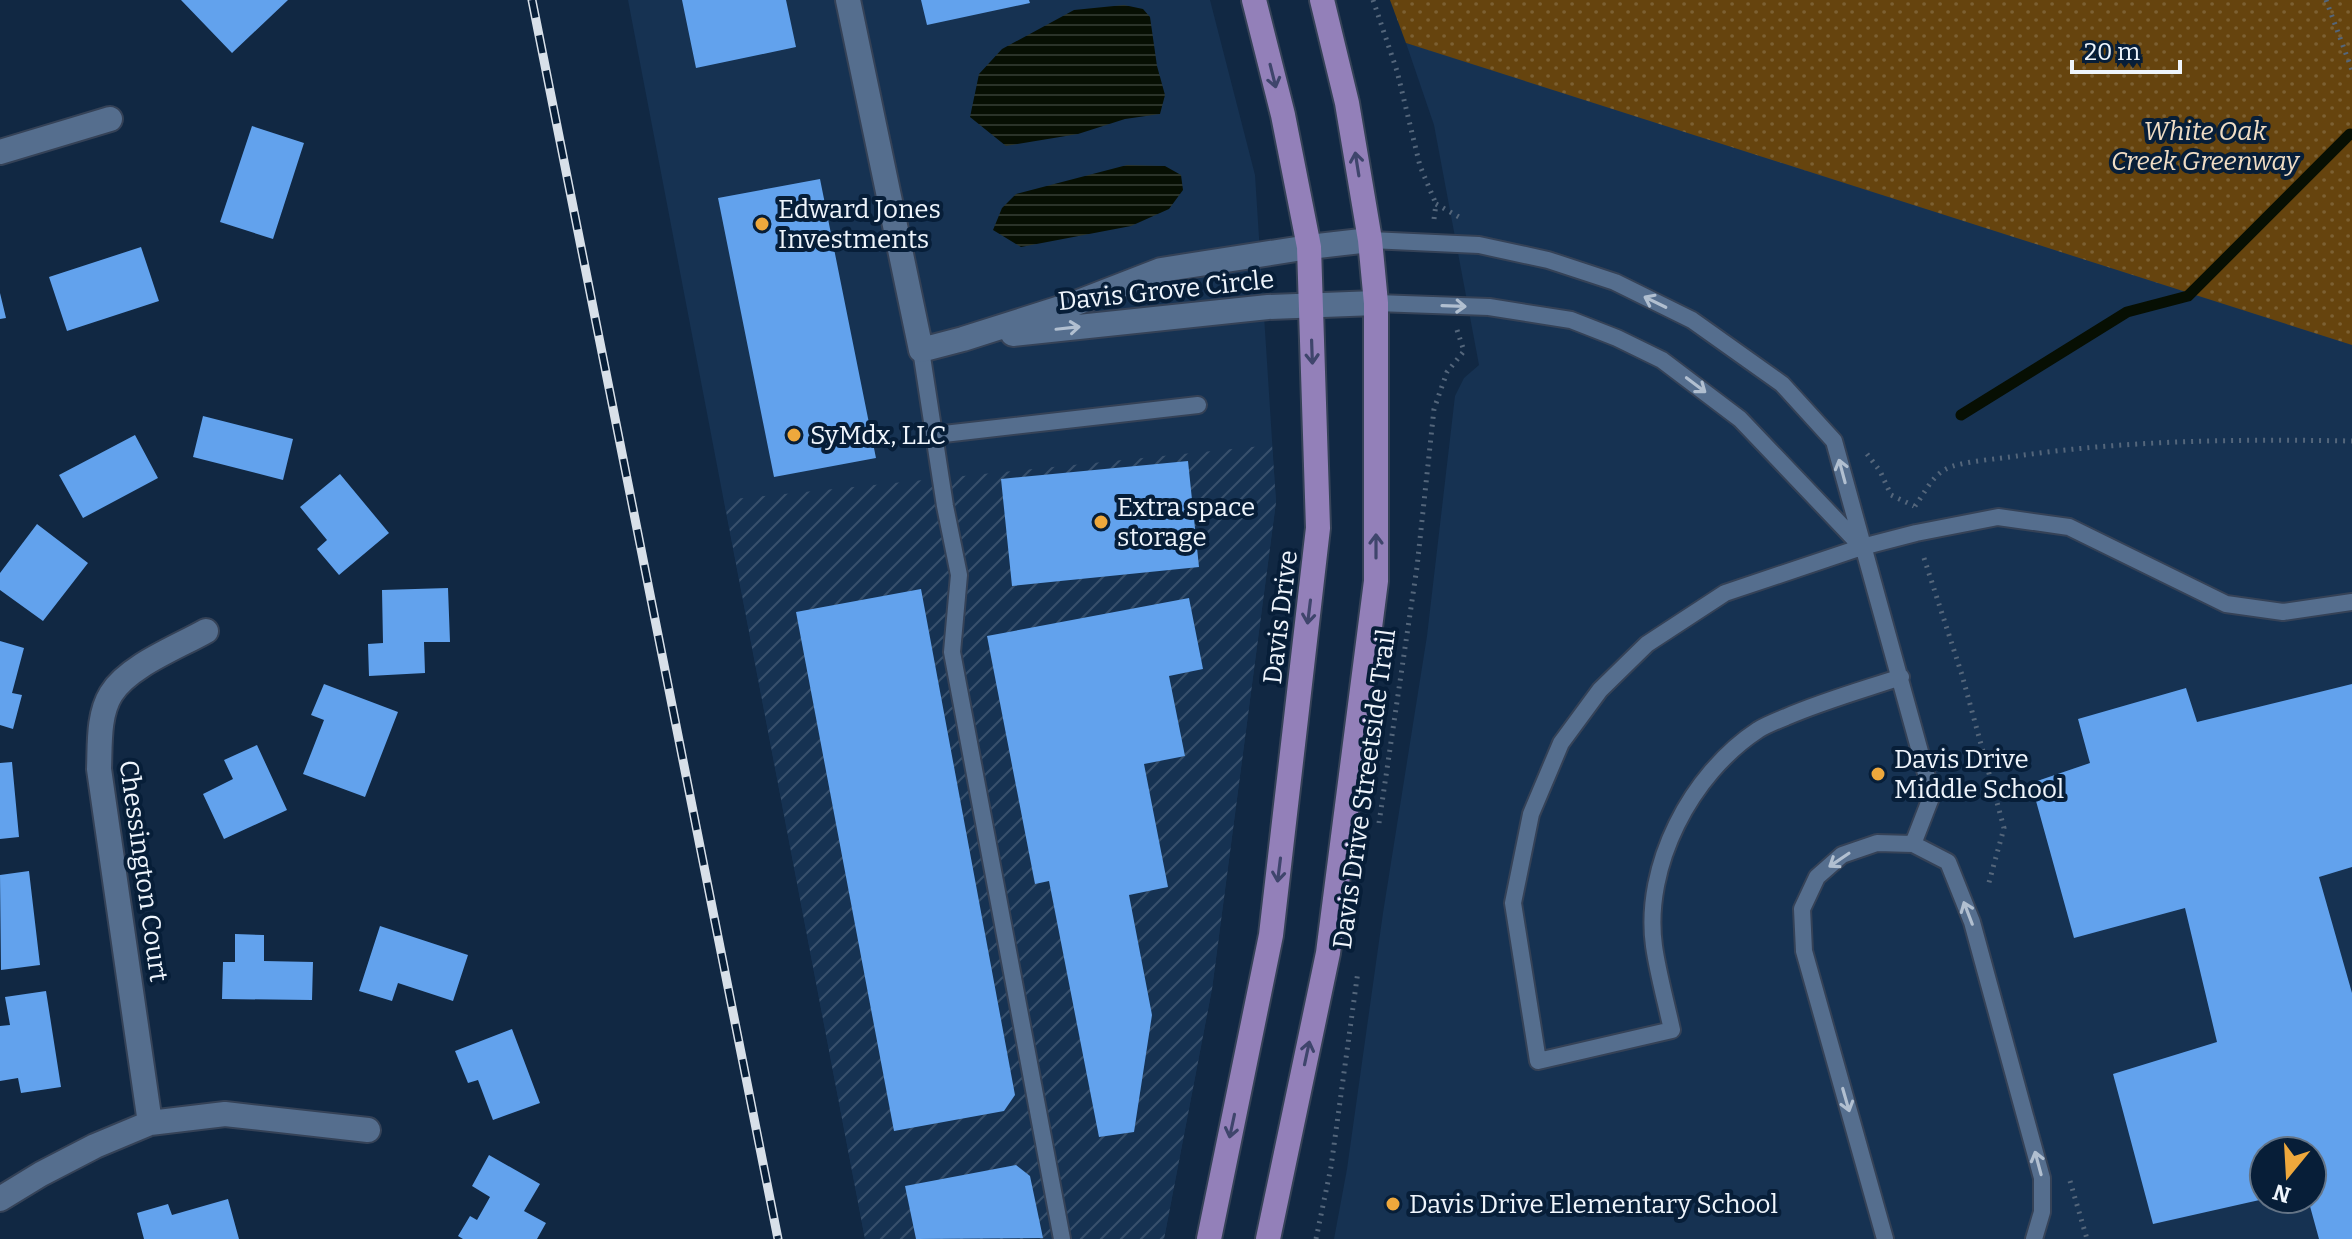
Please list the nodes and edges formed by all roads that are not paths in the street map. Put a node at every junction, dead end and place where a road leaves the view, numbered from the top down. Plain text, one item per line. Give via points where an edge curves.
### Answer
1 (848, 0) edge
2 (1254, 0) edge
3 (1322, 0) edge
4 (110, 119) dead end
5 (0, 152) edge
6 (1370, 240) junction
7 (1309, 247) junction
8 (1376, 303) junction
9 (1310, 304) junction
10 (963, 339) junction
11 (921, 350) junction
12 (1198, 405) dead end
13 (935, 435) junction
14 (1862, 547) junction
15 (2352, 602) edge
16 (206, 631) dead end
17 (1901, 677) junction
18 (1913, 844) junction
19 (150, 1123) junction
20 (368, 1130) dead end
21 (0, 1199) edge
22 (1062, 1239) edge
23 (1209, 1239) edge
24 (1268, 1239) edge
25 (1885, 1239) edge
26 (2034, 1239) edge

1 - 11 street
2 -> 7 main road, Davis Drive
6 -> 3 main road via 1347,103
4 - 5 street
6 - 7 street, Davis Grove Circle
6 - 8 main road
14 -> 6 lane via 1834,441 1782,384 1692,320 1615,282 1548,260 1479,245
7 - 9 main road, Davis Drive
7 - 10 street, Davis Grove Circle via 1161,270
8 - 9 street, Davis Grove Circle
8 -> 14 lane via 1489,307 1571,320 1662,360 1740,419
24 -> 8 main road via 1328,953 1376,581
10 -> 9 street, Davis Grove Circle
9 -> 23 main road, Davis Drive via 1318,528 1271,935
10 - 11 street, Davis Grove Circle
11 - 13 lane
12 - 13 lane
13 - 22 lane via 959,575 952,652
14 - 15 lane via 1998,517 2069,527 2226,604 2283,612
14 - 17 lane
14 - 17 lane via 1725,593 1647,644 1600,690 1561,743 1531,814 1513,903 1538,1061 1672,1030 1654,945 1653,895 1668,845 1693,795 1725,757 1759,729
16 - 19 street, Chessington Court via 131,673 110,695 100,727 99,769
17 - 18 lane via 1932,795
18 -> 25 lane via 1877,843 1842,855 1817,877 1802,909 1804,951
26 -> 18 lane via 2042,1212 2042,1178 1972,922 1948,862
19 - 20 street via 225,1114
19 - 21 street via 95,1146

